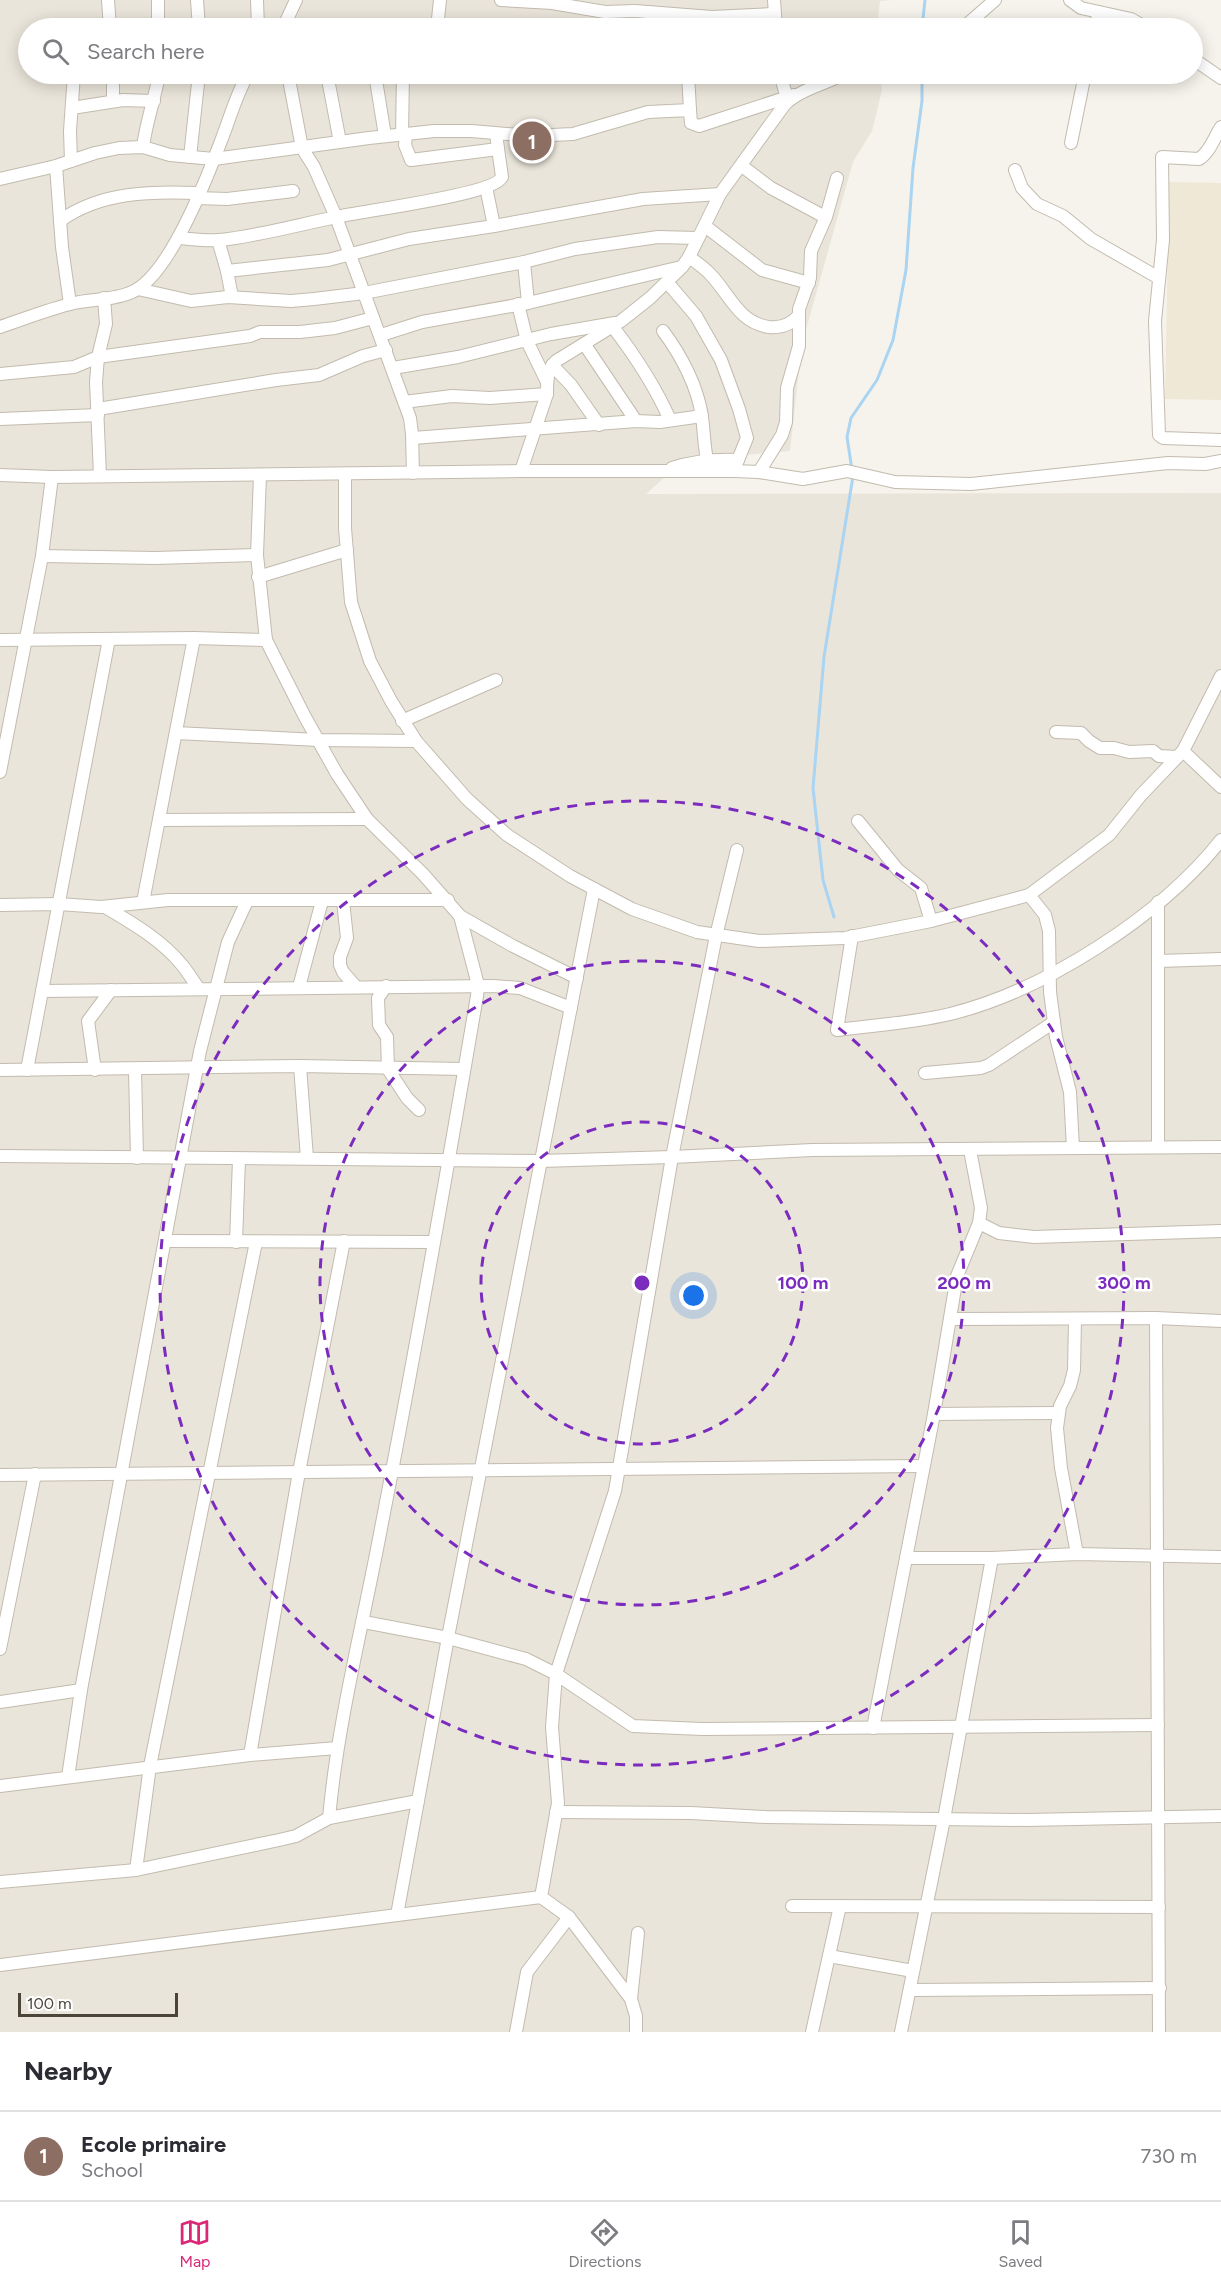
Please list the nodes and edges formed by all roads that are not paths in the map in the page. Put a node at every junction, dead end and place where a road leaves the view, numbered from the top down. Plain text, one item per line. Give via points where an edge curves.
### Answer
1 (108, 0) edge
2 (158, 0) edge
3 (197, 0) edge
4 (257, 0) edge
5 (296, 0) edge
6 (440, 0) edge
7 (501, 0) edge
8 (774, 0) edge
9 (995, 0) edge
10 (1070, 0) edge
11 (1099, 12) junction
12 (774, 14) junction
13 (675, 15) junction
14 (109, 18) edge
15 (159, 18) edge
16 (198, 18) edge
17 (258, 18) edge
18 (288, 18) edge
19 (438, 18) edge
20 (675, 18) edge
21 (775, 18) edge
22 (974, 18) edge
23 (1098, 18) edge
24 (1126, 18) edge
25 (1203, 66) edge
26 (1221, 78) edge
27 (73, 84) edge
28 (113, 84) edge
29 (157, 84) edge
30 (198, 84) edge
31 (243, 84) edge
32 (290, 84) edge
33 (329, 84) edge
34 (376, 84) edge
35 (403, 84) edge
36 (688, 84) edge
37 (784, 84) edge
38 (824, 84) edge
39 (1082, 84) edge
40 (790, 97) junction
41 (154, 100) junction
42 (113, 101) junction
43 (72, 108) junction
44 (690, 110) junction
45 (1221, 127) edge
46 (496, 134) junction
47 (404, 135) junction
48 (384, 136) junction
49 (340, 142) junction
50 (1071, 143) dead end
51 (143, 147) junction
52 (302, 148) junction
53 (498, 149) junction
54 (190, 157) junction
55 (214, 159) junction
56 (71, 161) junction
57 (56, 166) junction
58 (742, 166) junction
59 (1015, 170) dead end
60 (837, 178) dead end
61 (0, 179) edge
62 (486, 187) junction
63 (293, 191) dead end
64 (720, 194) junction
65 (197, 195) junction
66 (336, 217) junction
67 (825, 218) junction
68 (60, 220) junction
69 (494, 226) junction
70 (705, 226) junction
71 (178, 238) junction
72 (698, 238) junction
73 (218, 240) junction
74 (350, 254) junction
75 (524, 262) junction
76 (685, 262) junction
77 (227, 272) junction
78 (1159, 278) junction
79 (667, 282) junction
80 (809, 283) junction
81 (138, 289) junction
82 (364, 293) junction
83 (232, 297) junction
84 (104, 298) junction
85 (523, 303) junction
86 (70, 304) junction
87 (799, 315) junction
88 (374, 318) junction
89 (617, 324) junction
90 (0, 327) edge
91 (663, 331) dead end
92 (381, 335) junction
93 (527, 341) junction
94 (585, 345) junction
95 (386, 350) junction
96 (98, 357) junction
97 (552, 365) junction
98 (393, 368) junction
99 (0, 374) edge
100 (547, 388) junction
101 (404, 402) junction
102 (98, 412) junction
103 (702, 416) junction
104 (0, 419) edge
105 (670, 420) junction
106 (636, 421) junction
107 (599, 425) junction
108 (534, 429) junction
109 (412, 438) junction
110 (1221, 440) edge
111 (707, 460) junction
112 (1221, 461) edge
113 (736, 466) junction
114 (521, 471) junction
115 (660, 472) junction
116 (759, 472) junction
117 (413, 473) junction
118 (345, 474) junction
119 (0, 475) edge
120 (260, 475) junction
121 (100, 476) junction
122 (52, 477) junction
123 (347, 550) junction
124 (257, 555) junction
125 (42, 556) junction
126 (258, 577) junction
127 (194, 638) junction
128 (26, 639) junction
129 (109, 639) junction
130 (0, 640) edge
131 (266, 640) junction
132 (1221, 676) edge
133 (496, 680) dead end
134 (402, 721) junction
135 (1056, 732) dead end
136 (176, 733) junction
137 (318, 740) junction
138 (416, 741) junction
139 (1180, 754) junction
140 (0, 772) edge
141 (1221, 787) edge
142 (367, 819) junction
143 (159, 820) junction
144 (858, 821) dead end
145 (1221, 840) edge
146 (737, 850) dead end
147 (594, 890) junction
148 (1029, 894) junction
149 (448, 900) junction
150 (247, 901) junction
151 (321, 901) junction
152 (343, 901) junction
153 (143, 902) junction
154 (1158, 902) junction
155 (59, 904) junction
156 (0, 905) edge
157 (105, 907) junction
158 (460, 916) junction
159 (931, 921) junction
160 (716, 936) junction
161 (852, 936) junction
162 (1221, 959) edge
163 (1159, 962) junction
164 (1049, 974) junction
165 (577, 978) junction
166 (478, 985) junction
167 (386, 986) junction
168 (299, 987) junction
169 (356, 987) junction
170 (215, 988) junction
171 (199, 989) junction
172 (111, 990) junction
173 (42, 991) junction
174 (571, 1008) junction
175 (1054, 1022) junction
176 (300, 1066) junction
177 (198, 1068) junction
178 (388, 1069) junction
179 (464, 1069) junction
180 (0, 1070) edge
181 (27, 1070) junction
182 (95, 1070) junction
183 (135, 1070) junction
184 (924, 1073) dead end
185 (419, 1110) dead end
186 (1221, 1147) edge
187 (1073, 1148) junction
188 (1158, 1148) junction
189 (970, 1150) junction
190 (0, 1156) edge
191 (672, 1157) junction
192 (137, 1158) junction
193 (307, 1158) junction
194 (182, 1159) junction
195 (239, 1159) junction
196 (449, 1159) junction
197 (541, 1161) junction
198 (979, 1223) junction
199 (1221, 1231) edge
200 (166, 1241) junction
201 (344, 1241) junction
202 (236, 1242) junction
203 (256, 1242) junction
204 (433, 1242) junction
205 (1156, 1318) junction
206 (951, 1319) junction
207 (1075, 1319) junction
208 (1221, 1322) edge
209 (1059, 1413) junction
210 (934, 1414) junction
211 (923, 1466) junction
212 (619, 1469) junction
213 (481, 1470) junction
214 (392, 1471) junction
215 (299, 1472) junction
216 (209, 1473) junction
217 (35, 1474) junction
218 (121, 1474) junction
219 (0, 1475) edge
220 (1077, 1554) junction
221 (1157, 1557) junction
222 (1221, 1557) edge
223 (906, 1558) junction
224 (992, 1558) junction
225 (364, 1623) junction
226 (2, 1626) edge
227 (448, 1638) junction
228 (0, 1649) edge
229 (556, 1674) junction
230 (81, 1690) junction
231 (0, 1702) edge
232 (1158, 1725) junction
233 (961, 1727) junction
234 (873, 1728) junction
235 (337, 1748) junction
236 (250, 1755) junction
237 (150, 1766) junction
238 (68, 1777) junction
239 (0, 1786) edge
240 (418, 1801) junction
241 (556, 1812) junction
242 (1221, 1816) edge
243 (1160, 1817) junction
244 (329, 1818) junction
245 (944, 1819) junction
246 (136, 1870) junction
247 (0, 1882) edge
248 (541, 1897) junction
249 (792, 1906) dead end
250 (840, 1906) junction
251 (1159, 1907) junction
252 (927, 1908) junction
253 (397, 1916) junction
254 (568, 1917) junction
255 (638, 1933) dead end
256 (829, 1956) junction
257 (0, 1965) edge
258 (913, 1971) junction
259 (1160, 1988) junction
260 (910, 1990) junction
261 (631, 1999) junction
262 (516, 2032) edge
263 (636, 2032) edge
264 (812, 2032) edge
265 (901, 2032) edge
266 (1159, 2032) edge

1 - 14 street
2 - 15 street
3 - 16 street
4 - 17 street
5 - 18 street
6 - 19 street
7 - 13 street via 605,12
8 - 12 street
9 - 22 street
10 - 11 street via 1081,8
11 - 23 street
11 - 24 street
12 - 13 street
12 - 21 street
13 - 20 street
25 - 26 street
27 - 43 street
28 - 42 street
29 - 41 street
30 - 54 street
31 - 55 street
32 - 52 street
33 - 49 street
34 - 48 street
35 - 47 street
36 - 44 street
37 - 40 street
38 - 40 street
39 - 50 street
40 - 44 street via 699,126 691,123
40 - 58 street
41 - 42 street
41 - 51 street via 146,121
42 - 43 street
43 - 56 street
44 - 46 street via 648,112 573,134
45 - 78 street via 1202,158 1162,157 1163,240
46 - 47 street via 434,131
46 - 53 street
47 - 48 street
47 - 53 street via 411,160
48 - 49 street
49 - 52 street
51 - 54 street
51 - 56 street via 118,148
52 - 55 street
52 - 66 street
53 - 62 street via 501,181
54 - 55 street
55 - 65 street
56 - 57 street
57 - 61 street
57 - 68 street
58 - 64 street
58 - 67 street via 771,189
59 - 78 street via 1022,188 1037,204 1063,216 1091,239
60 - 67 street
62 - 66 street
62 - 69 street
63 - 65 street via 227,199
64 - 69 street via 643,199
64 - 70 street
65 - 68 street via 110,198 75,209
65 - 71 street
66 - 73 street
66 - 74 street
67 - 80 street via 811,251
68 - 86 street
69 - 74 street via 409,239
70 - 72 street
70 - 80 street via 762,270
71 - 73 street
71 - 81 street via 160,268
72 - 75 street via 645,239 574,249
72 - 76 street
73 - 77 street
74 - 77 street
74 - 82 street
75 - 82 street
75 - 85 street
76 - 79 street
76 - 85 street
76 - 87 street via 710,274 748,321 782,327
77 - 83 street
78 - 110 street via 1155,321 1160,435
79 - 89 street
79 - 113 street via 696,316 721,360 747,438
80 - 87 street
81 - 83 street via 191,301
81 - 84 street
82 - 83 street via 291,301
82 - 88 street
84 - 86 street
84 - 96 street via 105,324
85 - 92 street via 422,322
85 - 93 street
86 - 90 street
87 - 116 street via 800,337 787,388 786,422 779,442
88 - 92 street
88 - 96 street via 335,328 260,332
89 - 93 street
89 - 94 street
89 - 105 street
91 - 103 street via 690,378
92 - 95 street
93 - 98 street
93 - 100 street
94 - 97 street
94 - 106 street
95 - 98 street
95 - 102 street via 319,375
96 - 99 street via 74,367
96 - 102 street
97 - 100 street
97 - 107 street via 571,384
98 - 101 street
100 - 101 street via 490,398 452,396
100 - 108 street
101 - 109 street
102 - 104 street
102 - 121 street
103 - 105 street
103 - 111 street
105 - 106 street
106 - 107 street
107 - 108 street
108 - 109 street
108 - 114 street
109 - 117 street
111 - 113 street
111 - 115 street
112 - 116 street via 971,484 895,482 847,471 803,479
113 - 115 street
113 - 116 street
114 - 115 street
114 - 117 street
117 - 118 street
118 - 120 street
118 - 123 street
119 - 122 street
120 - 121 street
120 - 124 street
121 - 122 street
122 - 125 street
123 - 126 street
123 - 134 street via 354,612 370,661
124 - 125 street
124 - 126 street
125 - 128 street
126 - 131 street
127 - 129 street
127 - 131 street
127 - 136 street
128 - 129 street
128 - 130 street
128 - 140 street
129 - 155 street
131 - 137 street
132 - 139 street
133 - 134 street
134 - 138 street
135 - 139 street via 1081,733 1100,748 1153,751 1159,756
136 - 137 street
136 - 143 street
137 - 138 street
137 - 142 street
138 - 147 street via 467,799 507,835
139 - 141 street
139 - 148 street via 1109,835
142 - 143 street
142 - 149 street
143 - 153 street
144 - 159 street via 898,870 921,888
145 - 154 street via 1201,865
146 - 160 street
147 - 160 street via 632,909
147 - 165 street
148 - 159 street
148 - 164 street via 1046,915 1051,948
149 - 152 street
149 - 158 street
150 - 151 street
150 - 153 street
150 - 170 street via 228,942
151 - 152 street
151 - 168 street
152 - 169 street via 347,938 340,965
153 - 157 street
154 - 163 street
154 - 164 street via 1130,927
155 - 156 street
155 - 157 street
155 - 173 street
157 - 171 street via 167,950
158 - 165 street
158 - 166 street
159 - 161 street
160 - 161 street via 759,941
160 - 191 street
161 - 164 street via 837,1030 950,1014 1005,997
162 - 163 street
163 - 188 street
164 - 175 street
165 - 174 street
166 - 167 street
166 - 174 street via 520,988
166 - 179 street
167 - 169 street
167 - 178 street via 378,998 379,1025 387,1037
168 - 169 street
168 - 170 street
170 - 171 street
170 - 177 street
171 - 172 street
172 - 173 street
172 - 182 street via 88,1021
173 - 181 street
174 - 197 street
175 - 184 street via 989,1065
175 - 187 street via 1068,1080
176 - 177 street
176 - 178 street
176 - 193 street
177 - 183 street
177 - 194 street
178 - 179 street
178 - 185 street via 406,1098
179 - 196 street
180 - 181 street
181 - 182 street
182 - 183 street
183 - 192 street
186 - 188 street
187 - 188 street
187 - 189 street
189 - 191 street via 812,1150
189 - 198 street via 981,1202
190 - 192 street
191 - 197 street
191 - 212 street
192 - 194 street
193 - 195 street
193 - 196 street
194 - 195 street
194 - 200 street
195 - 202 street
196 - 197 street
196 - 204 street
197 - 213 street
198 - 199 street via 999,1233 1034,1237
198 - 206 street via 957,1276
200 - 202 street
200 - 218 street
201 - 203 street
201 - 204 street
201 - 215 street
202 - 203 street
203 - 216 street
204 - 214 street
205 - 207 street
205 - 208 street
205 - 221 street
206 - 207 street
206 - 210 street
207 - 209 street via 1074,1370
209 - 210 street
209 - 220 street via 1058,1448
210 - 211 street
211 - 212 street
211 - 223 street
212 - 213 street
212 - 229 street
213 - 214 street
213 - 227 street
214 - 215 street
214 - 225 street
215 - 216 street
215 - 236 street
216 - 218 street
216 - 237 street
217 - 218 street
217 - 219 street
217 - 226 street
218 - 230 street
220 - 221 street
220 - 224 street
221 - 222 street
221 - 232 street
223 - 224 street
223 - 234 street
224 - 233 street
225 - 227 street
225 - 235 street
226 - 228 street
227 - 229 street via 525,1659
227 - 240 street
229 - 234 street via 633,1726
229 - 241 street via 552,1727
230 - 231 street
230 - 238 street
232 - 233 street
232 - 243 street
233 - 234 street
233 - 245 street
235 - 236 street
235 - 244 street
236 - 237 street
237 - 238 street
237 - 246 street
238 - 239 street
240 - 244 street
240 - 253 street
241 - 245 street
241 - 248 street
242 - 243 street
243 - 245 street
243 - 251 street
244 - 246 street via 296,1836
245 - 252 street
246 - 247 street
248 - 253 street
248 - 254 street
249 - 250 street
250 - 252 street
250 - 256 street
251 - 252 street
251 - 259 street
252 - 258 street
253 - 257 street
254 - 261 street
254 - 262 street via 527,1972
255 - 261 street
256 - 258 street
256 - 264 street
258 - 260 street
259 - 260 street
259 - 266 street
260 - 265 street
261 - 263 street

